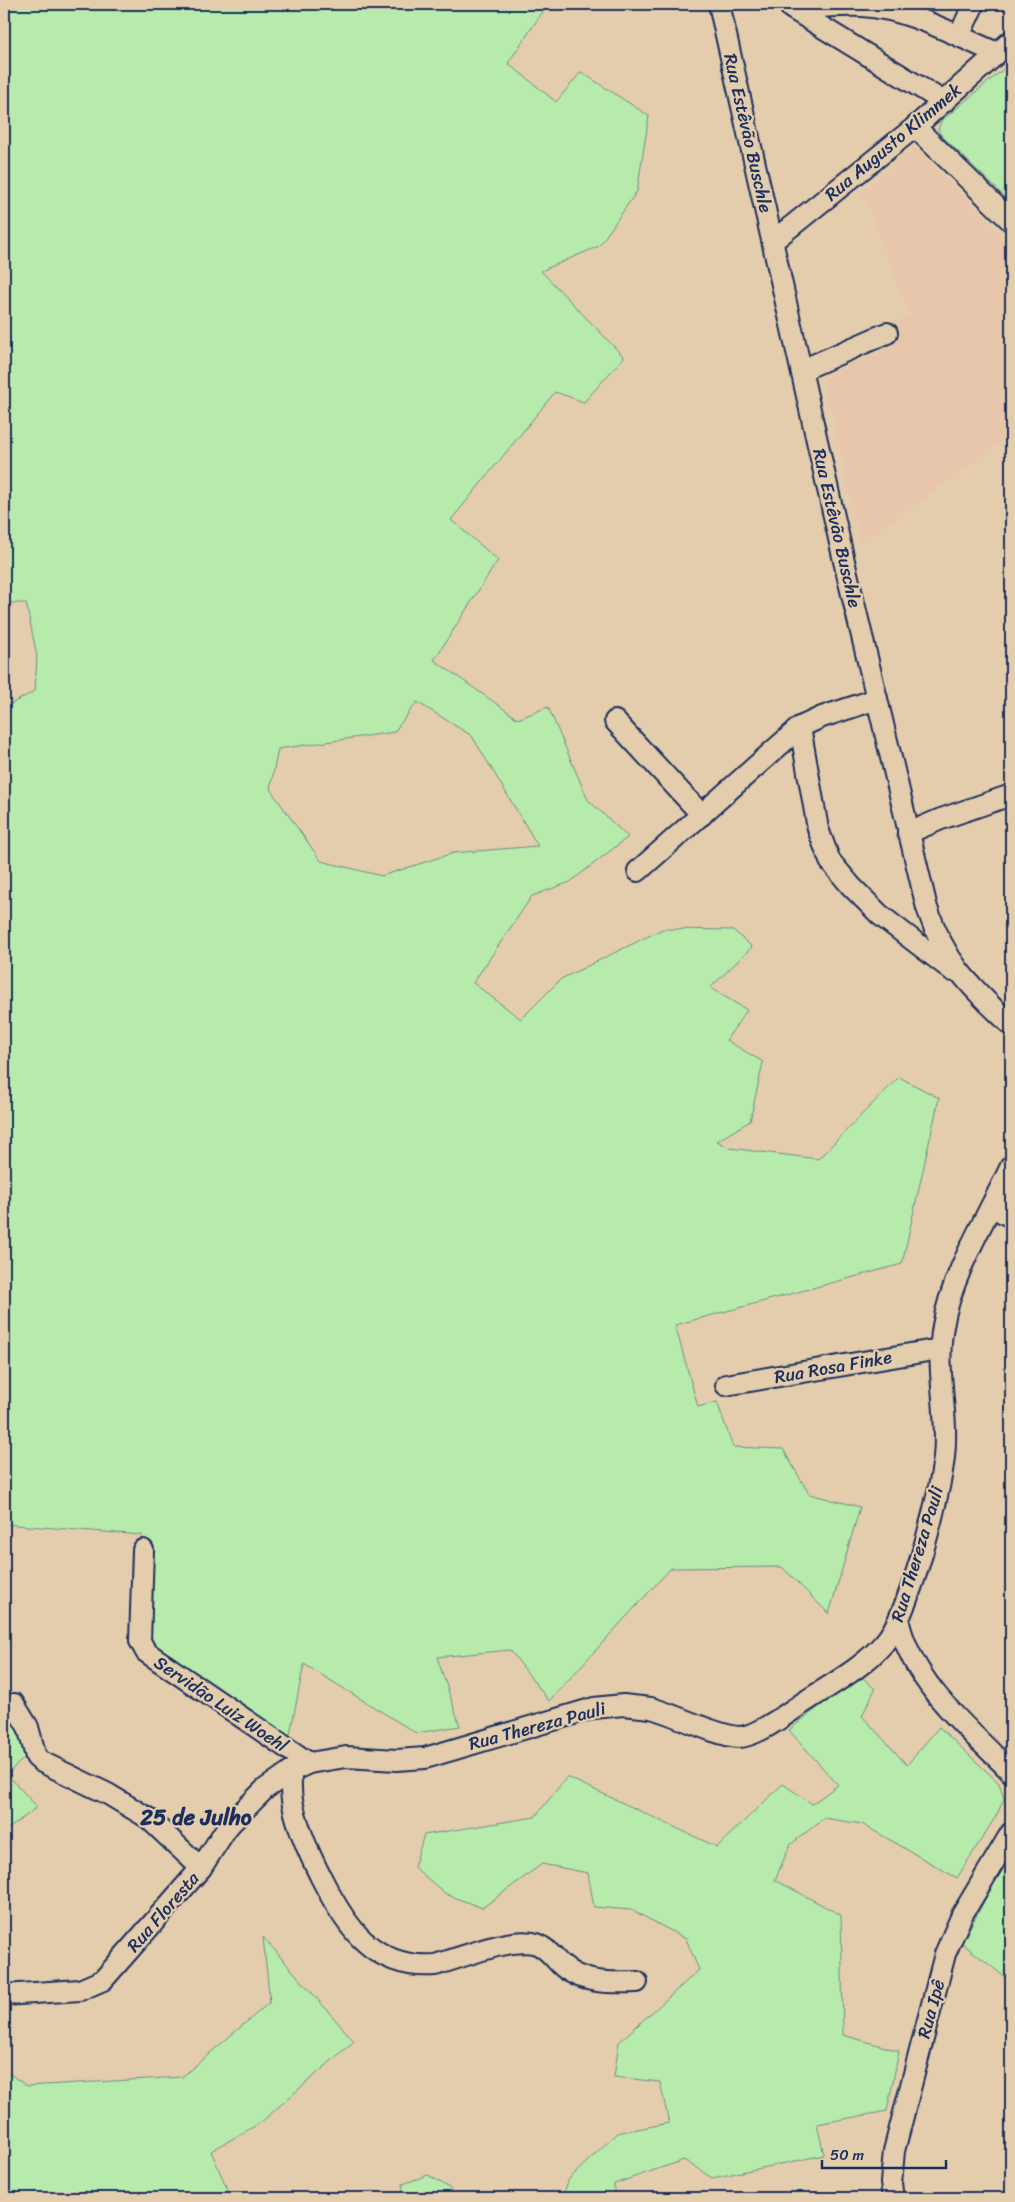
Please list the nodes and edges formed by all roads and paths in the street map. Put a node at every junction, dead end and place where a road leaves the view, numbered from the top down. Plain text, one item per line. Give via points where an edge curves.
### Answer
1 (971, 4) edge
2 (721, 6) edge
3 (789, 6) edge
4 (882, 6) edge
5 (958, 36) junction
6 (1004, 47) edge
7 (944, 102) junction
8 (915, 127) junction
9 (1011, 222) edge
10 (773, 241) junction
11 (888, 333) dead end
12 (802, 370) junction
13 (877, 699) junction
14 (615, 721) dead end
15 (800, 727) junction
16 (1011, 795) edge
17 (702, 815) junction
18 (908, 834) junction
19 (638, 871) dead end
20 (963, 977) junction
21 (1011, 1025) edge
22 (1011, 1166) edge
23 (992, 1207) junction
24 (1011, 1217) edge
25 (940, 1349) junction
26 (726, 1385) dead end
27 (143, 1550) dead end
28 (899, 1623) junction
29 (14, 1704) dead end
30 (300, 1767) junction
31 (1011, 1772) edge
32 (1011, 1833) edge
33 (201, 1868) junction
34 (637, 1982) dead end
35 (4, 1996) edge
36 (893, 2198) edge

1 - 5 street
2 - 10 street, Rua Estêvão Buschle
3 - 4 street
3 - 7 street
4 - 5 street
5 - 6 street
6 - 7 street, Rua Augusto Klimmek
7 - 8 street, Rua Augusto Klimmek
8 - 9 street
8 - 10 street, Rua Augusto Klimmek
10 - 12 street, Rua Estêvão Buschle
11 - 12 street
12 - 13 street, Rua Estêvão Buschle
13 - 15 street
13 - 18 street, Rua Estêvão Buschle
14 - 17 street
15 - 17 street
15 - 20 street via 818,829 830,861 880,915
16 - 18 street
17 - 19 street
18 - 20 street, Rua Estêvão Buschle via 935,931 947,956
20 - 21 street, Rua Estêvão Buschle
22 - 23 street, Rua Thereza Pauli
23 - 24 street
23 - 25 street, Rua Thereza Pauli via 955,1282
25 - 26 street, Rua Rosa Finke
25 - 28 street, Rua Thereza Pauli via 945,1436 943,1469 925,1543
27 - 30 street, Servidão Luiz Woehl via 140,1641 146,1652
28 - 30 street, Rua Thereza Pauli via 884,1644 861,1664 774,1722 746,1736 730,1735 650,1708 624,1705 578,1713 425,1758 346,1757
28 - 31 street via 921,1674
29 - 33 street via 28,1728 36,1758 148,1818
30 - 33 street, Rua Floresta via 266,1790 228,1826
30 - 34 street via 292,1804 300,1829 324,1881 353,1929 379,1952 408,1964 429,1966 511,1944 530,1943 546,1949 566,1969 582,1977 605,1983
32 - 36 street, Rua Ipê via 962,1915 946,1954 894,2151
33 - 35 street, Rua Floresta via 103,1980 80,1990

